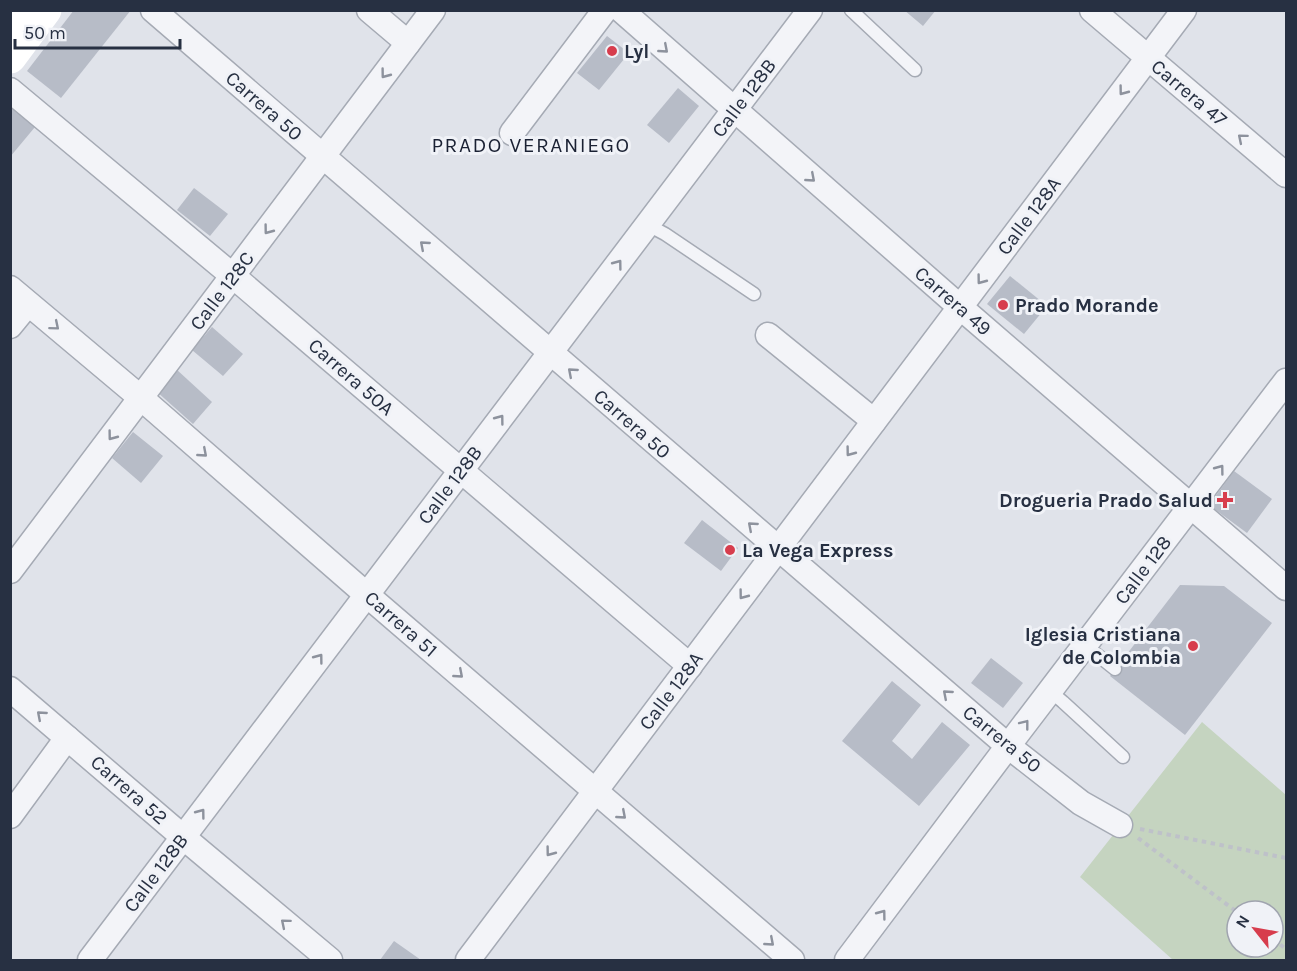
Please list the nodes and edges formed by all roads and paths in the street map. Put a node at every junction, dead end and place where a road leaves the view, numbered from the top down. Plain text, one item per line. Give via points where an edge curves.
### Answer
1 (15, 10) edge
2 (45, 10) edge
3 (153, 10) edge
4 (369, 10) edge
5 (433, 10) edge
6 (605, 10) edge
7 (621, 10) edge
8 (810, 10) edge
9 (851, 10) edge
10 (1092, 10) edge
11 (1184, 10) edge
12 (10, 17) edge
13 (408, 43) junction
14 (10, 57) edge
15 (1148, 58) junction
16 (915, 70) dead end
17 (10, 90) edge
18 (734, 111) junction
19 (512, 134) dead end
20 (322, 157) junction
21 (1287, 176) edge
22 (648, 225) junction
23 (233, 276) junction
24 (754, 294) dead end
25 (19, 296) edge
26 (960, 307) junction
27 (10, 326) edge
28 (768, 335) dead end
29 (550, 353) junction
30 (1287, 381) edge
31 (141, 398) junction
32 (874, 421) junction
33 (461, 472) junction
34 (1191, 506) junction
35 (778, 548) junction
36 (10, 571) edge
37 (1287, 588) edge
38 (367, 595) junction
39 (1085, 645) junction
40 (690, 666) junction
41 (1115, 669) dead end
42 (10, 689) edge
43 (1050, 691) junction
44 (67, 738) junction
45 (1008, 746) junction
46 (1123, 756) dead end
47 (595, 792) junction
48 (10, 816) edge
49 (1120, 825) junction
50 (183, 837) junction
51 (1287, 858) edge
52 (1225, 903) edge
53 (90, 960) edge
54 (330, 960) edge
55 (468, 960) edge
56 (792, 960) edge
57 (847, 960) edge

1 - 12 main road
2 - 14 main road
3 - 20 street, Carrera 50
4 - 13 street
5 - 13 street, Calle 128C
6 - 19 street
7 -> 18 street, Carrera 49
8 - 18 street, Calle 128B
9 - 16 lane
10 - 15 street, Carrera 47
11 - 15 street, Calle 128A
13 -> 20 street, Calle 128C
21 -> 15 street, Carrera 47
15 -> 26 street, Calle 128A
17 - 23 street, Carrera 50A
18 - 22 street, Calle 128B
18 -> 26 street, Carrera 49
20 -> 23 street, Calle 128C
29 -> 20 street, Carrera 50
22 - 24 lane
29 -> 22 street, Calle 128B
23 - 31 street, Calle 128C
23 - 33 street, Carrera 50A
25 - 27 street
25 -> 31 street, Carrera 51
26 - 32 street, Calle 128A
26 - 34 street, Carrera 49
28 - 32 street
33 -> 29 street, Calle 128B
35 -> 29 street, Carrera 50
34 -> 30 street, Calle 128
31 -> 36 street, Calle 128C
31 -> 38 street, Carrera 51
32 -> 35 street, Calle 128A
33 - 38 street, Calle 128B
33 - 40 street, Carrera 50A
34 - 37 street, Carrera 49
34 - 39 street, Calle 128
35 -> 40 street, Calle 128A
45 -> 35 street, Carrera 50
38 -> 47 street, Carrera 51
50 -> 38 street, Calle 128B
39 - 41 lane
39 - 43 street, Calle 128
40 - 47 street, Calle 128A
44 -> 42 street, Carrera 52
45 -> 43 street, Calle 128
43 - 46 lane
44 - 48 street
44 - 50 street, Carrera 52
45 - 49 street, Carrera 50 via 1081,803
57 -> 45 street, Calle 128
47 -> 55 street, Calle 128A
47 -> 56 street, Carrera 51
49 - 51 path
49 - 52 path
50 - 53 street, Calle 128B
54 -> 50 street, Carrera 52

